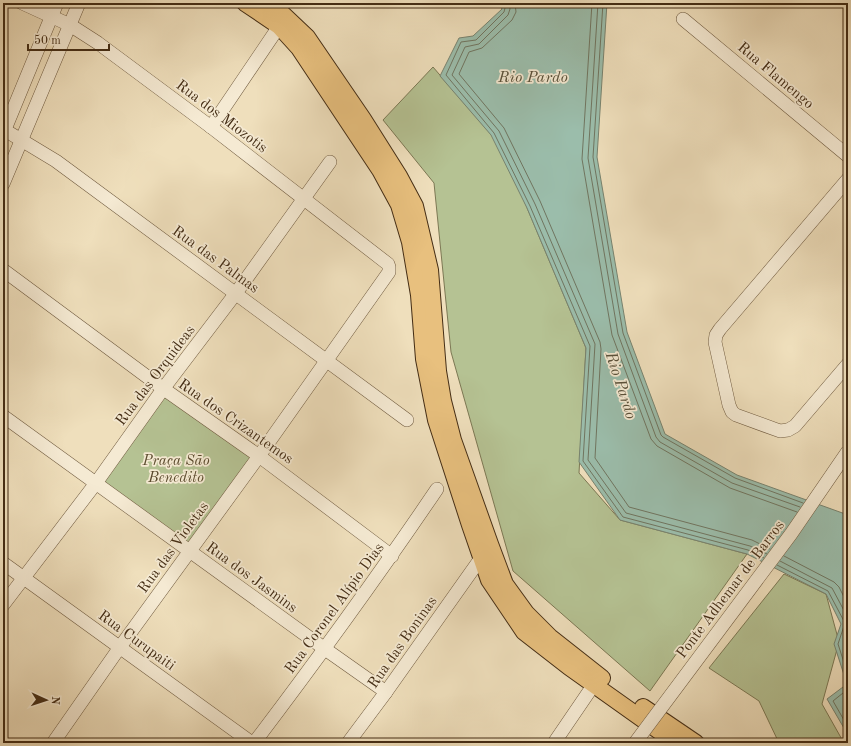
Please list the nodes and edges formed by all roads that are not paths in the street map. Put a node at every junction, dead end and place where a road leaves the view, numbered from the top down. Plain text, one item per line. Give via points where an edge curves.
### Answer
1 (22, 3) edge
2 (57, 3) edge
3 (79, 3) edge
4 (245, 3) edge
5 (271, 3) edge
6 (51, 17) junction
7 (683, 19) dead end
8 (282, 21) junction
9 (70, 25) junction
10 (211, 126) junction
11 (4, 131) edge
12 (22, 140) junction
13 (848, 156) edge
14 (330, 162) dead end
15 (848, 179) edge
16 (3, 184) edge
17 (304, 200) junction
18 (3, 270) edge
19 (389, 272) joint
20 (236, 293) junction
21 (326, 360) junction
22 (848, 364) edge
23 (163, 389) junction
24 (3, 416) edge
25 (407, 420) dead end
26 (848, 451) edge
27 (259, 456) junction
28 (96, 483) junction
29 (437, 489) dead end
30 (190, 552) junction
31 (392, 556) junction
32 (481, 558) junction
33 (3, 563) edge
34 (23, 577) junction
35 (3, 605) edge
36 (120, 648) junction
37 (325, 650) junction
38 (597, 681) junction
39 (386, 692) junction
40 (53, 743) edge
41 (253, 743) edge
42 (348, 743) edge
43 (554, 743) edge
44 (635, 743) edge
45 (676, 743) edge
46 (696, 743) edge

1 - 6 street, Rua dos Miozotis
2 - 6 street
3 - 9 street
4 - 8 main road
5 - 8 main road
6 - 9 street, Rua dos Miozotis
6 - 11 street
7 - 13 street, Rua Flamengo
8 - 10 street
8 - 32 main road via 380,170 399,204 410,242 419,295 424,359 436,420
8 - 38 main road via 307,37 363,119 415,206 430,270 438,371 443,401 453,440 505,584 526,614
9 - 10 street, Rua dos Miozotis
9 - 12 street
10 - 17 street, Rua dos Miozotis
11 - 12 street, Rua das Palmas
12 - 16 street
12 - 20 street, Rua das Palmas via 56,161
14 - 17 street, Rua das Orquideas
15 - 22 street via 716,335 728,405 732,412 780,431 788,430 797,424
17 - 19 street, Rua dos Miozotis via 388,264
17 - 20 street, Rua das Orquideas
18 - 23 street, Rua dos Crizantemos
19 - 21 street, Rua das Violetas
20 - 21 street, Rua das Palmas
20 - 23 street, Rua das Orquideas
21 - 25 street, Rua das Palmas
21 - 27 street, Rua das Violetas
23 - 27 street, Rua dos Crizantemos
23 - 28 street, Rua das Orquideas
24 - 28 street, Rua dos Jasmins
26 - 44 street, Ponte Adhemar de Barros, bridge via 791,534
27 - 30 street, Rua das Violetas
27 - 31 street, Rua dos Crizantemos
28 - 30 street, Rua dos Jasmins
28 - 34 street, Rua das Orquideas
29 - 31 street, Rua Coronel Alípio Dias
30 - 36 street, Rua das Violetas
30 - 37 street, Rua dos Jasmins
31 - 37 street, Rua Coronel Alípio Dias
32 - 38 main road via 490,580 524,632
32 - 39 street, Rua das Boninas
33 - 34 street, Rua Curupaiti
34 - 35 street, Rua das Orquideas
34 - 36 street, Rua Curupaiti
36 - 40 street, Rua das Violetas
36 - 41 street, Rua Curupaiti
37 - 39 street, Rua dos Jasmins
37 - 41 street, Rua Coronel Alípio Dias
38 - 43 street
38 - 45 main road
38 - 46 main road
39 - 42 street, Rua das Boninas

